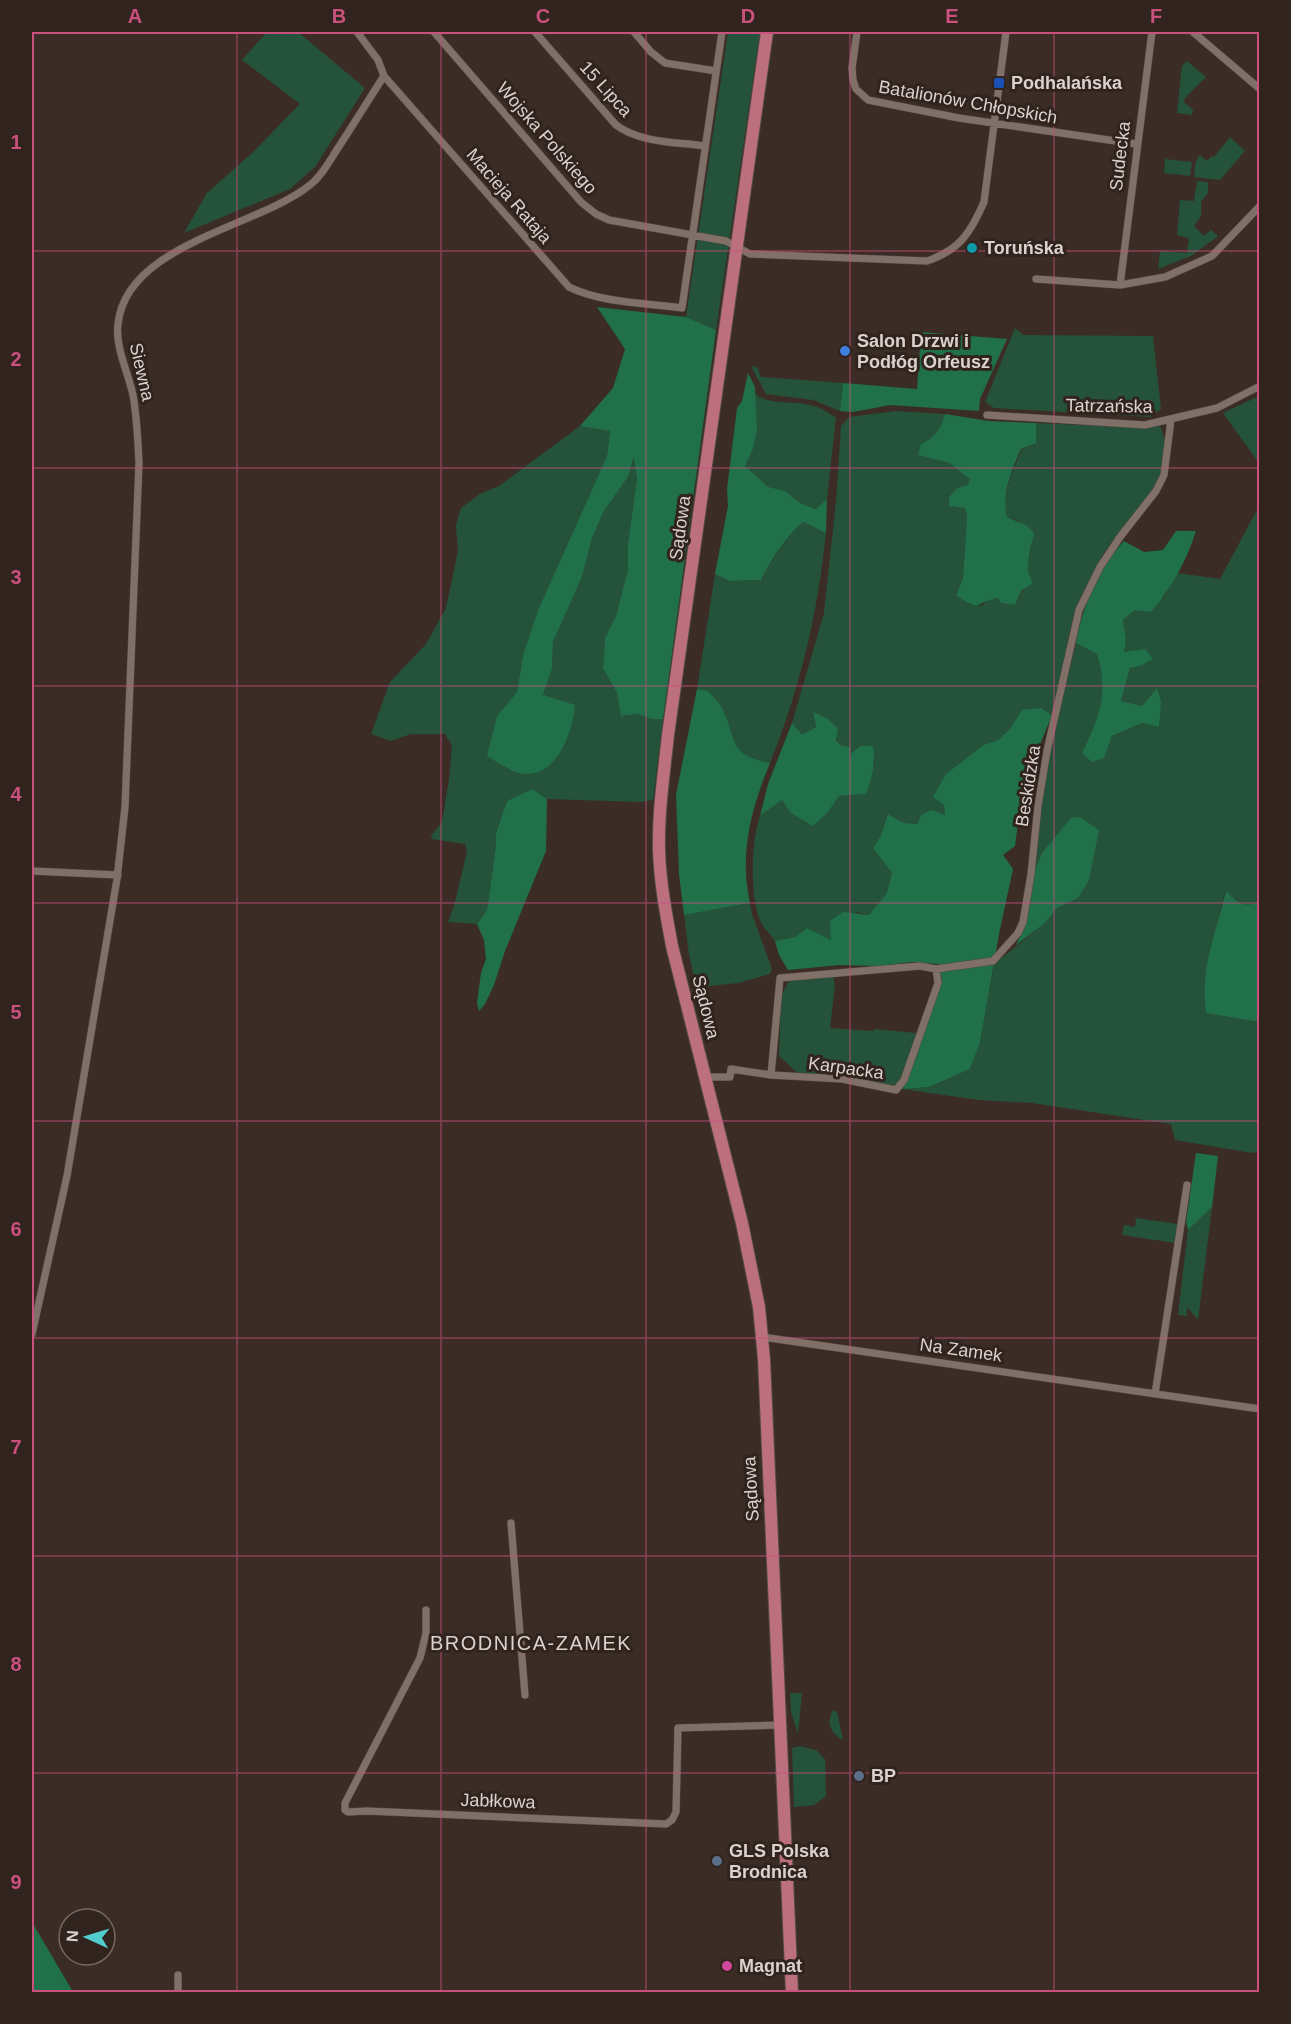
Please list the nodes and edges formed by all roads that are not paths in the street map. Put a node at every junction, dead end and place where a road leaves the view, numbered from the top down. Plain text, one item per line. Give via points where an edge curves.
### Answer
1 (357, 32) edge
2 (434, 32) edge
3 (535, 32) edge
4 (634, 32) edge
5 (722, 32) edge
6 (767, 32) edge
7 (857, 32) edge
8 (1006, 32) edge
9 (1152, 32) edge
10 (1193, 32) edge
11 (716, 71) junction
12 (384, 76) junction
13 (1260, 89) edge
14 (994, 123) junction
15 (1136, 144) junction
16 (705, 146) junction
17 (1260, 206) edge
18 (693, 235) junction
19 (737, 246) junction
20 (1036, 279) dead end
21 (1120, 285) junction
22 (1260, 386) edge
23 (987, 415) dead end
24 (1172, 419) junction
25 (32, 872) edge
26 (118, 875) junction
27 (936, 969) junction
28 (771, 1075) junction
29 (705, 1077) junction
30 (1187, 1185) dead end
31 (32, 1334) edge
32 (762, 1337) junction
33 (1155, 1394) junction
34 (1260, 1409) edge
35 (511, 1523) dead end
36 (426, 1610) dead end
37 (525, 1695) dead end
38 (780, 1725) junction
39 (178, 1975) dead end
40 (178, 1992) edge
41 (792, 1992) edge

1 - 12 street, Macieja Rataja via 378,60
2 - 18 street, Wojska Polskiego via 581,202 596,214 609,220
3 - 16 street, 15 Lipca via 625,132
4 - 11 street via 665,63
5 - 11 street
6 - 19 main road, Sądowa
7 - 14 street, Batalionów Chłopskich via 853,80 868,100
8 - 14 street
9 - 15 street, Sudecka
10 - 13 street
11 - 16 street
12 - 18 street, Macieja Rataja via 569,286 580,292 682,308
12 - 26 street, Siewna via 311,184 286,201 167,257 140,277 121,307 118,340 136,413 140,463 125,807
14 - 15 street, Batalionów Chłopskich
14 - 19 street via 984,202 974,227 942,256 927,261 750,254
15 - 21 street, Sudecka
16 - 18 street
17 - 21 street via 1212,256 1165,277
18 - 19 street, Wojska Polskiego
19 - 29 main road, Sądowa via 660,819 659,857 665,909
20 - 21 street
22 - 24 street, Tatrzańska via 1217,408
23 - 24 street, Tatrzańska via 1145,425
24 - 27 street, Beskidzka via 1164,475 1100,567 1079,610 1047,751 1023,922 993,961
25 - 26 street
26 - 31 street, Siewna via 67,1176
27 - 28 street, Beskidzka via 920,966 780,978
27 - 28 street, Karpacka via 938,983 904,1080 896,1090 842,1079
28 - 29 street, Karpacka via 731,1069 730,1077
29 - 32 main road, Sądowa via 750,1263
30 - 33 street
32 - 33 street, Na Zamek
32 - 38 main road, Sądowa
33 - 34 street, Na Zamek
35 - 37 street
36 - 38 street, Jabłkowa via 420,1658 345,1803 348,1812 666,1824 676,1812 678,1728
38 - 41 main road, Sądowa
39 - 40 street

